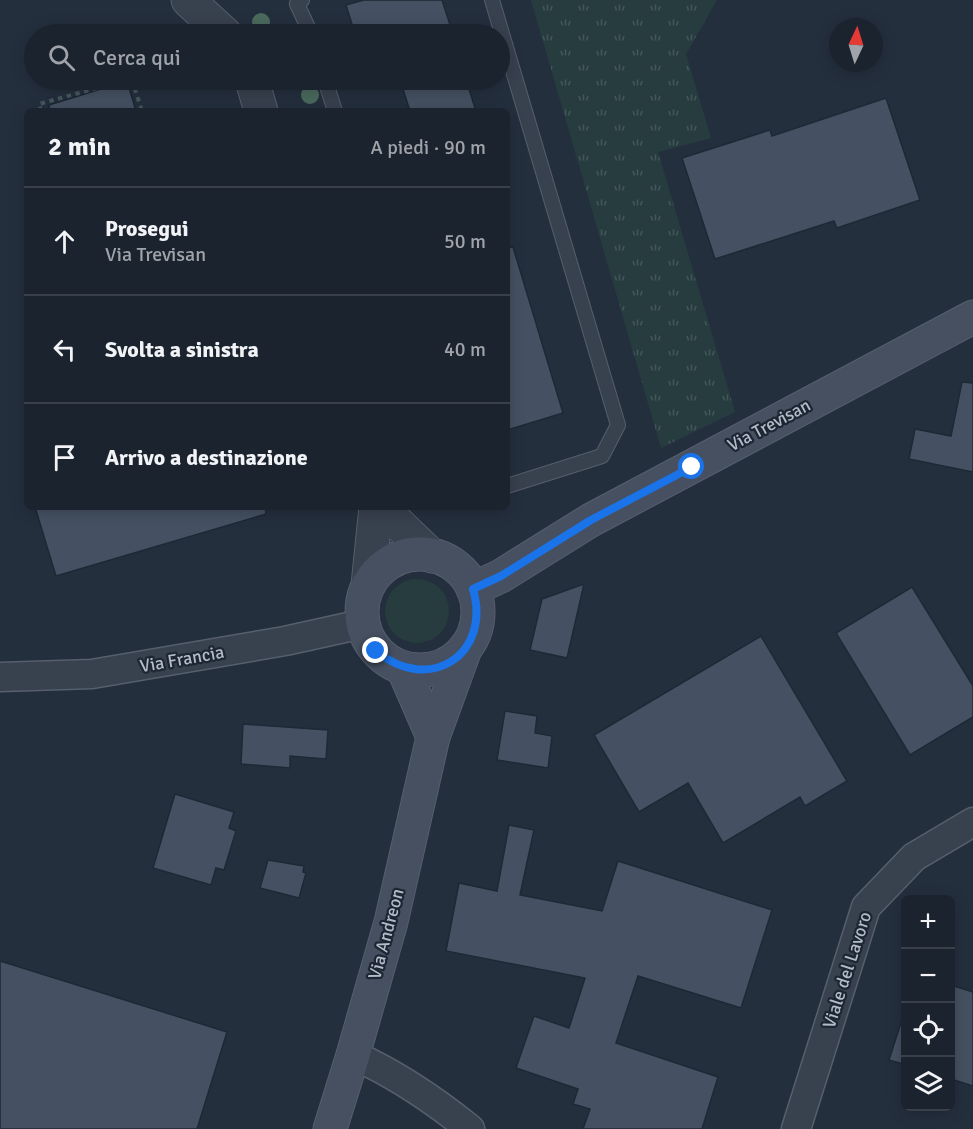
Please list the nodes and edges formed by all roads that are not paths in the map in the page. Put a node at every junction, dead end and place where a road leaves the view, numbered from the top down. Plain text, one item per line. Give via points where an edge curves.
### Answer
1 (188, 0) edge
2 (492, 0) edge
3 (297, 2) edge
4 (214, 24) edge
5 (307, 24) edge
6 (499, 24) edge
7 (510, 61) edge
8 (255, 90) edge
9 (328, 90) edge
10 (260, 108) edge
11 (334, 108) edge
12 (973, 316) edge
13 (510, 485) edge
14 (376, 510) edge
15 (384, 510) edge
16 (432, 556) junction
17 (368, 585) junction
18 (473, 589) junction
19 (362, 624) junction
20 (465, 649) junction
21 (403, 668) junction
22 (0, 677) edge
23 (433, 737) junction
24 (973, 822) edge
25 (353, 1055) junction
26 (330, 1129) edge
27 (470, 1129) edge
28 (796, 1129) edge

1 - 4 street
2 - 6 lane
3 - 5 lane
7 - 13 lane via 618,425 602,456
8 - 10 street
9 - 11 lane
12 - 18 main road, Via Trevisan via 591,520
14 - 17 street
15 - 16 street
16 - 17 main road via 415,554 397,559 380,569
16 - 18 main road via 449,562
17 - 19 main road via 362,604
18 - 20 main road via 477,620
19 - 21 main road via 376,651
19 - 22 street, Via Francia via 92,674
20 - 21 main road via 437,668
20 - 23 main road, Via Andreon
21 - 23 main road
23 - 25 main road, Via Andreon via 391,922
24 - 28 street, Viale del Lavoro via 914,857 866,907
25 - 26 main road, Via Andreon
25 - 27 street via 406,1083

